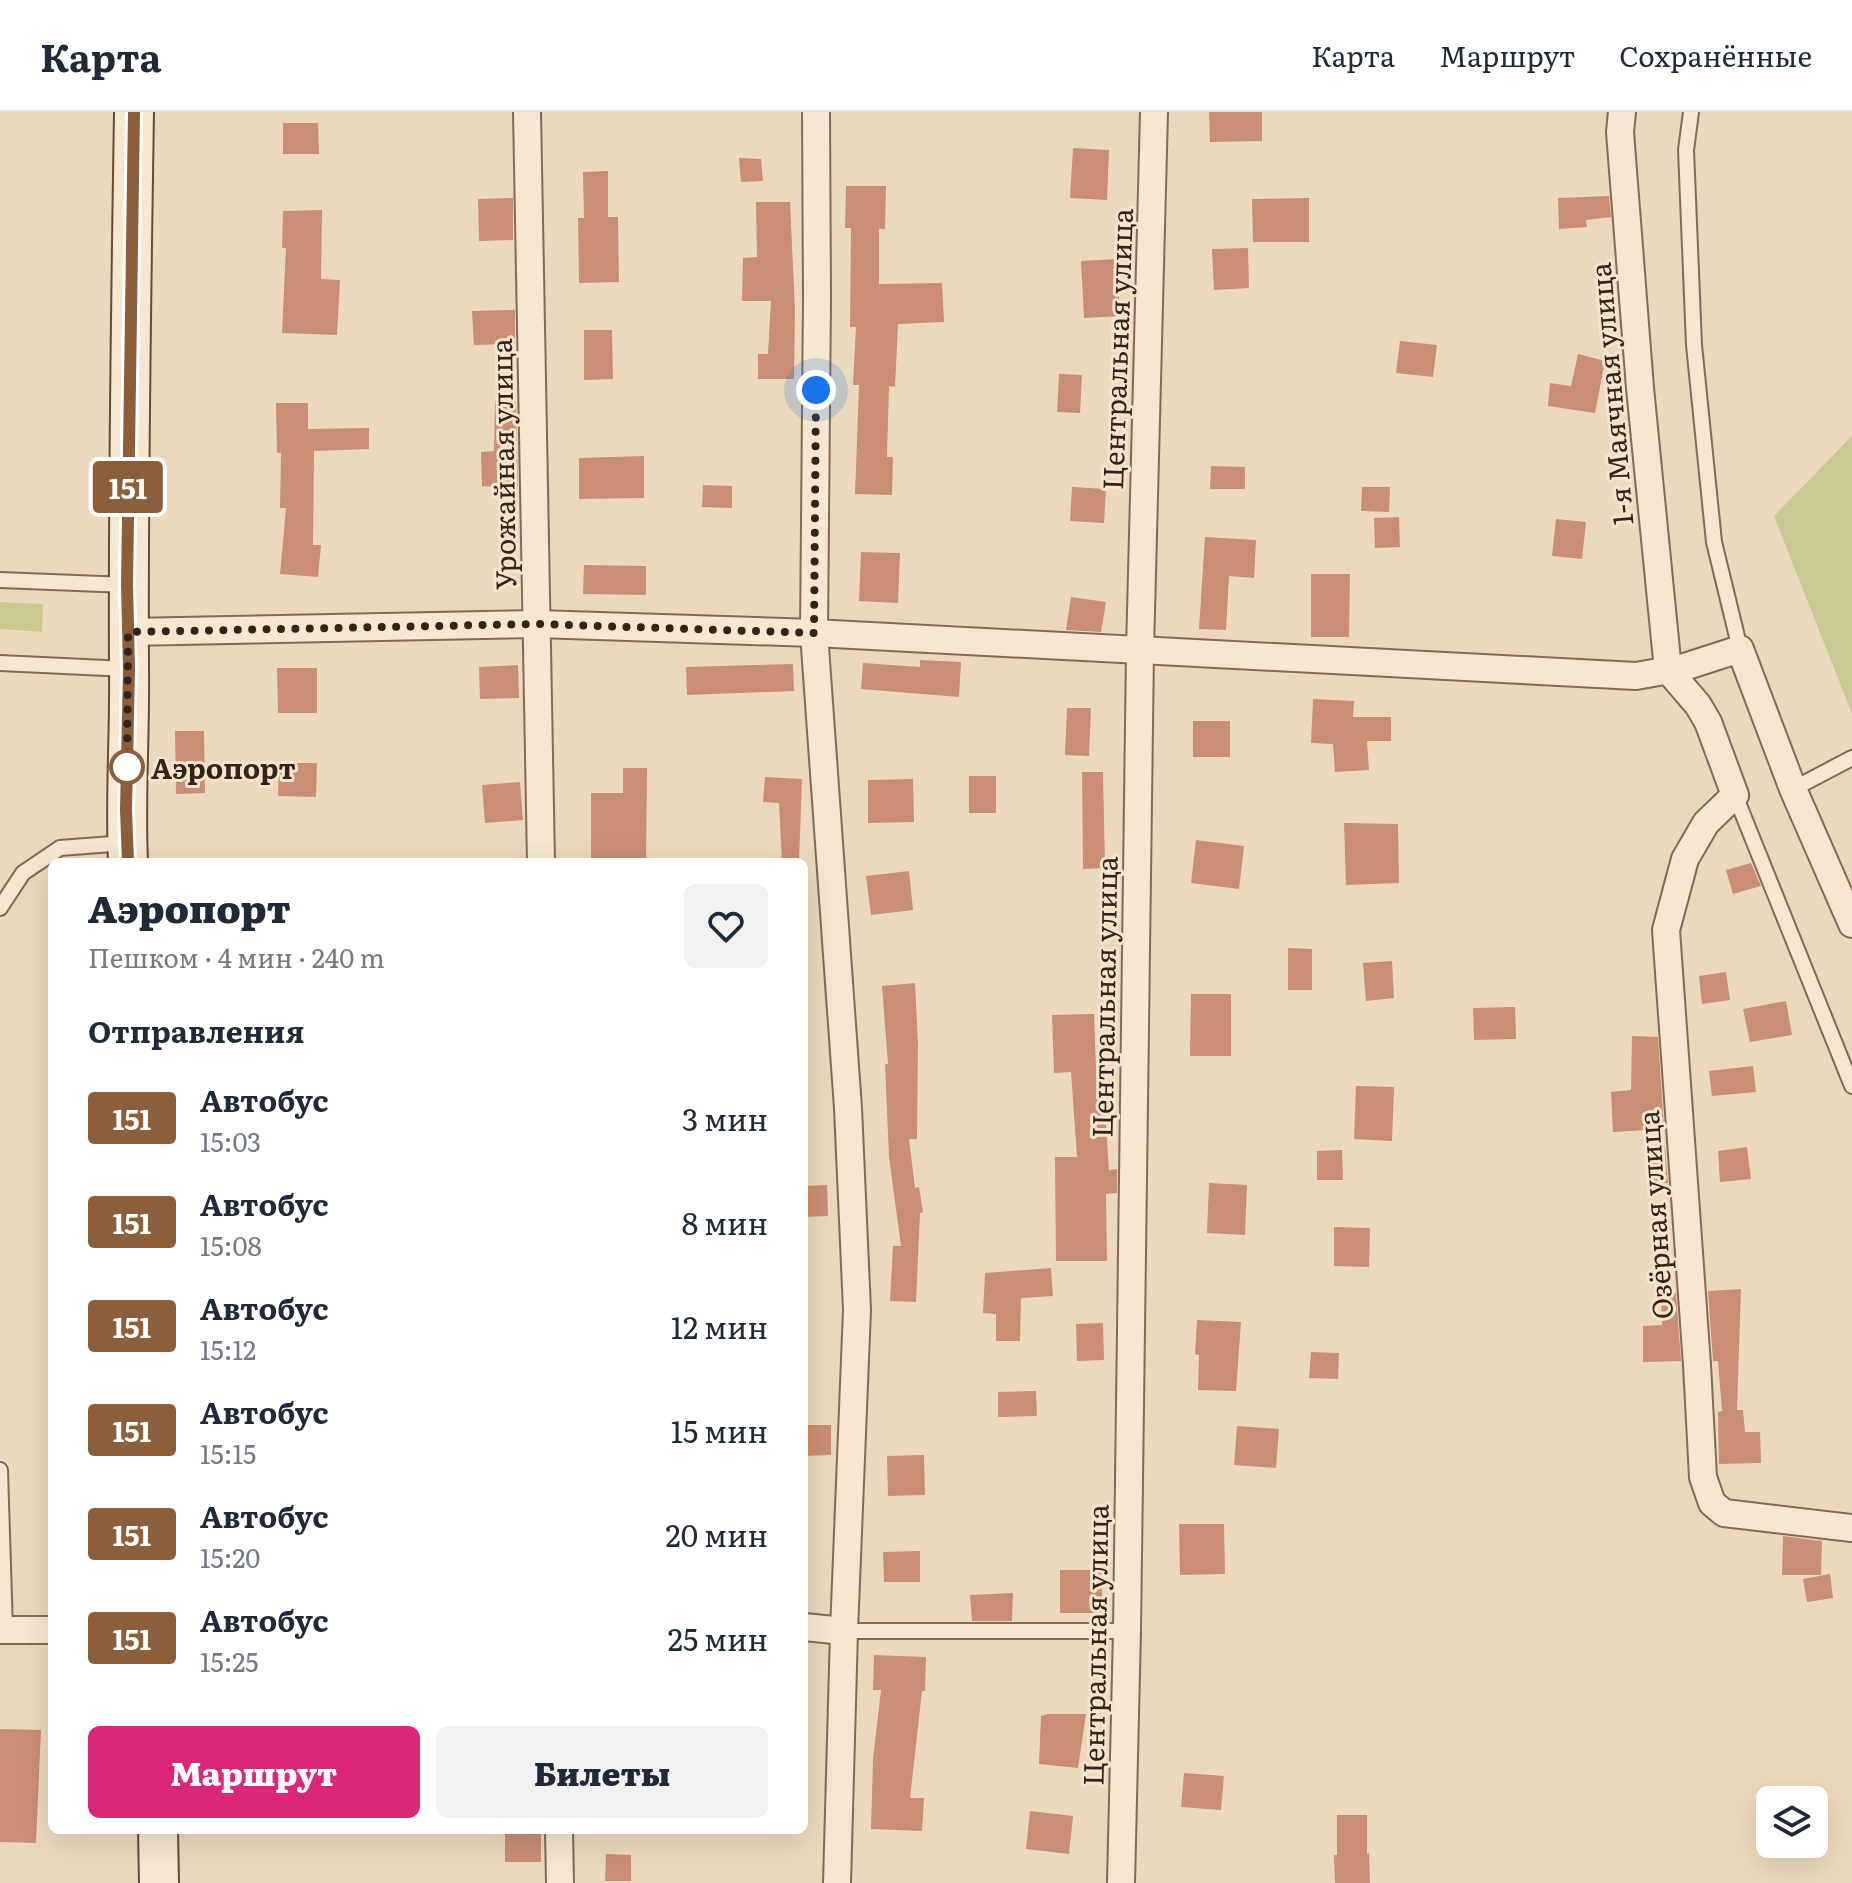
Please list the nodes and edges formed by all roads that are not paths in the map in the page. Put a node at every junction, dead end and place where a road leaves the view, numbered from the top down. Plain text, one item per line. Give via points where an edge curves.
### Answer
1 (134, 112) edge
2 (527, 112) edge
3 (816, 112) edge
4 (1154, 112) edge
5 (1622, 112) edge
6 (1691, 112) edge
7 (0, 580) edge
8 (127, 585) junction
9 (537, 624) junction
10 (128, 632) junction
11 (814, 633) junction
12 (1740, 649) junction
13 (1140, 650) junction
14 (0, 663) edge
15 (129, 669) junction
16 (1668, 670) junction
17 (1852, 758) edge
18 (1793, 789) junction
19 (1735, 795) junction
20 (127, 852) edge
21 (541, 858) edge
22 (0, 908) edge
23 (1852, 924) edge
24 (1852, 1086) edge
25 (0, 1470) edge
26 (1852, 1528) edge
27 (808, 1627) edge
28 (2, 1630) edge
29 (48, 1630) edge
30 (844, 1631) junction
31 (1127, 1631) junction
32 (158, 1834) edge
33 (559, 1834) edge
34 (159, 1883) edge
35 (560, 1883) edge
36 (837, 1883) edge
37 (1121, 1883) edge

1 - 8 main road
2 - 9 street, Урожайная улица
3 - 11 street
4 - 13 street, Центральная улица
5 - 16 street, 1-я Маячная улица via 1640,388
6 - 12 lane via 1686,150 1694,345 1714,542
7 - 8 lane
8 - 10 main road
9 - 10 street
9 - 11 street
9 - 21 street, Урожайная улица
10 - 15 main road
11 - 13 street
11 - 30 street via 857,1310
12 - 16 street
12 - 18 street
13 - 16 street via 1636,676
13 - 31 street, Центральная улица
14 - 15 lane
15 - 20 main road
16 - 19 street via 1708,722
17 - 18 lane
18 - 23 street
19 - 24 lane
19 - 26 street, Озёрная улица via 1706,823 1685,859 1666,930 1703,1477 1712,1503 1724,1513
20 - 22 lane via 60,848 23,873
25 - 28 lane
27 - 30 street
28 - 29 street
30 - 31 lane
30 - 36 street
31 - 37 street, Центральная улица
32 - 34 main road
33 - 35 street

